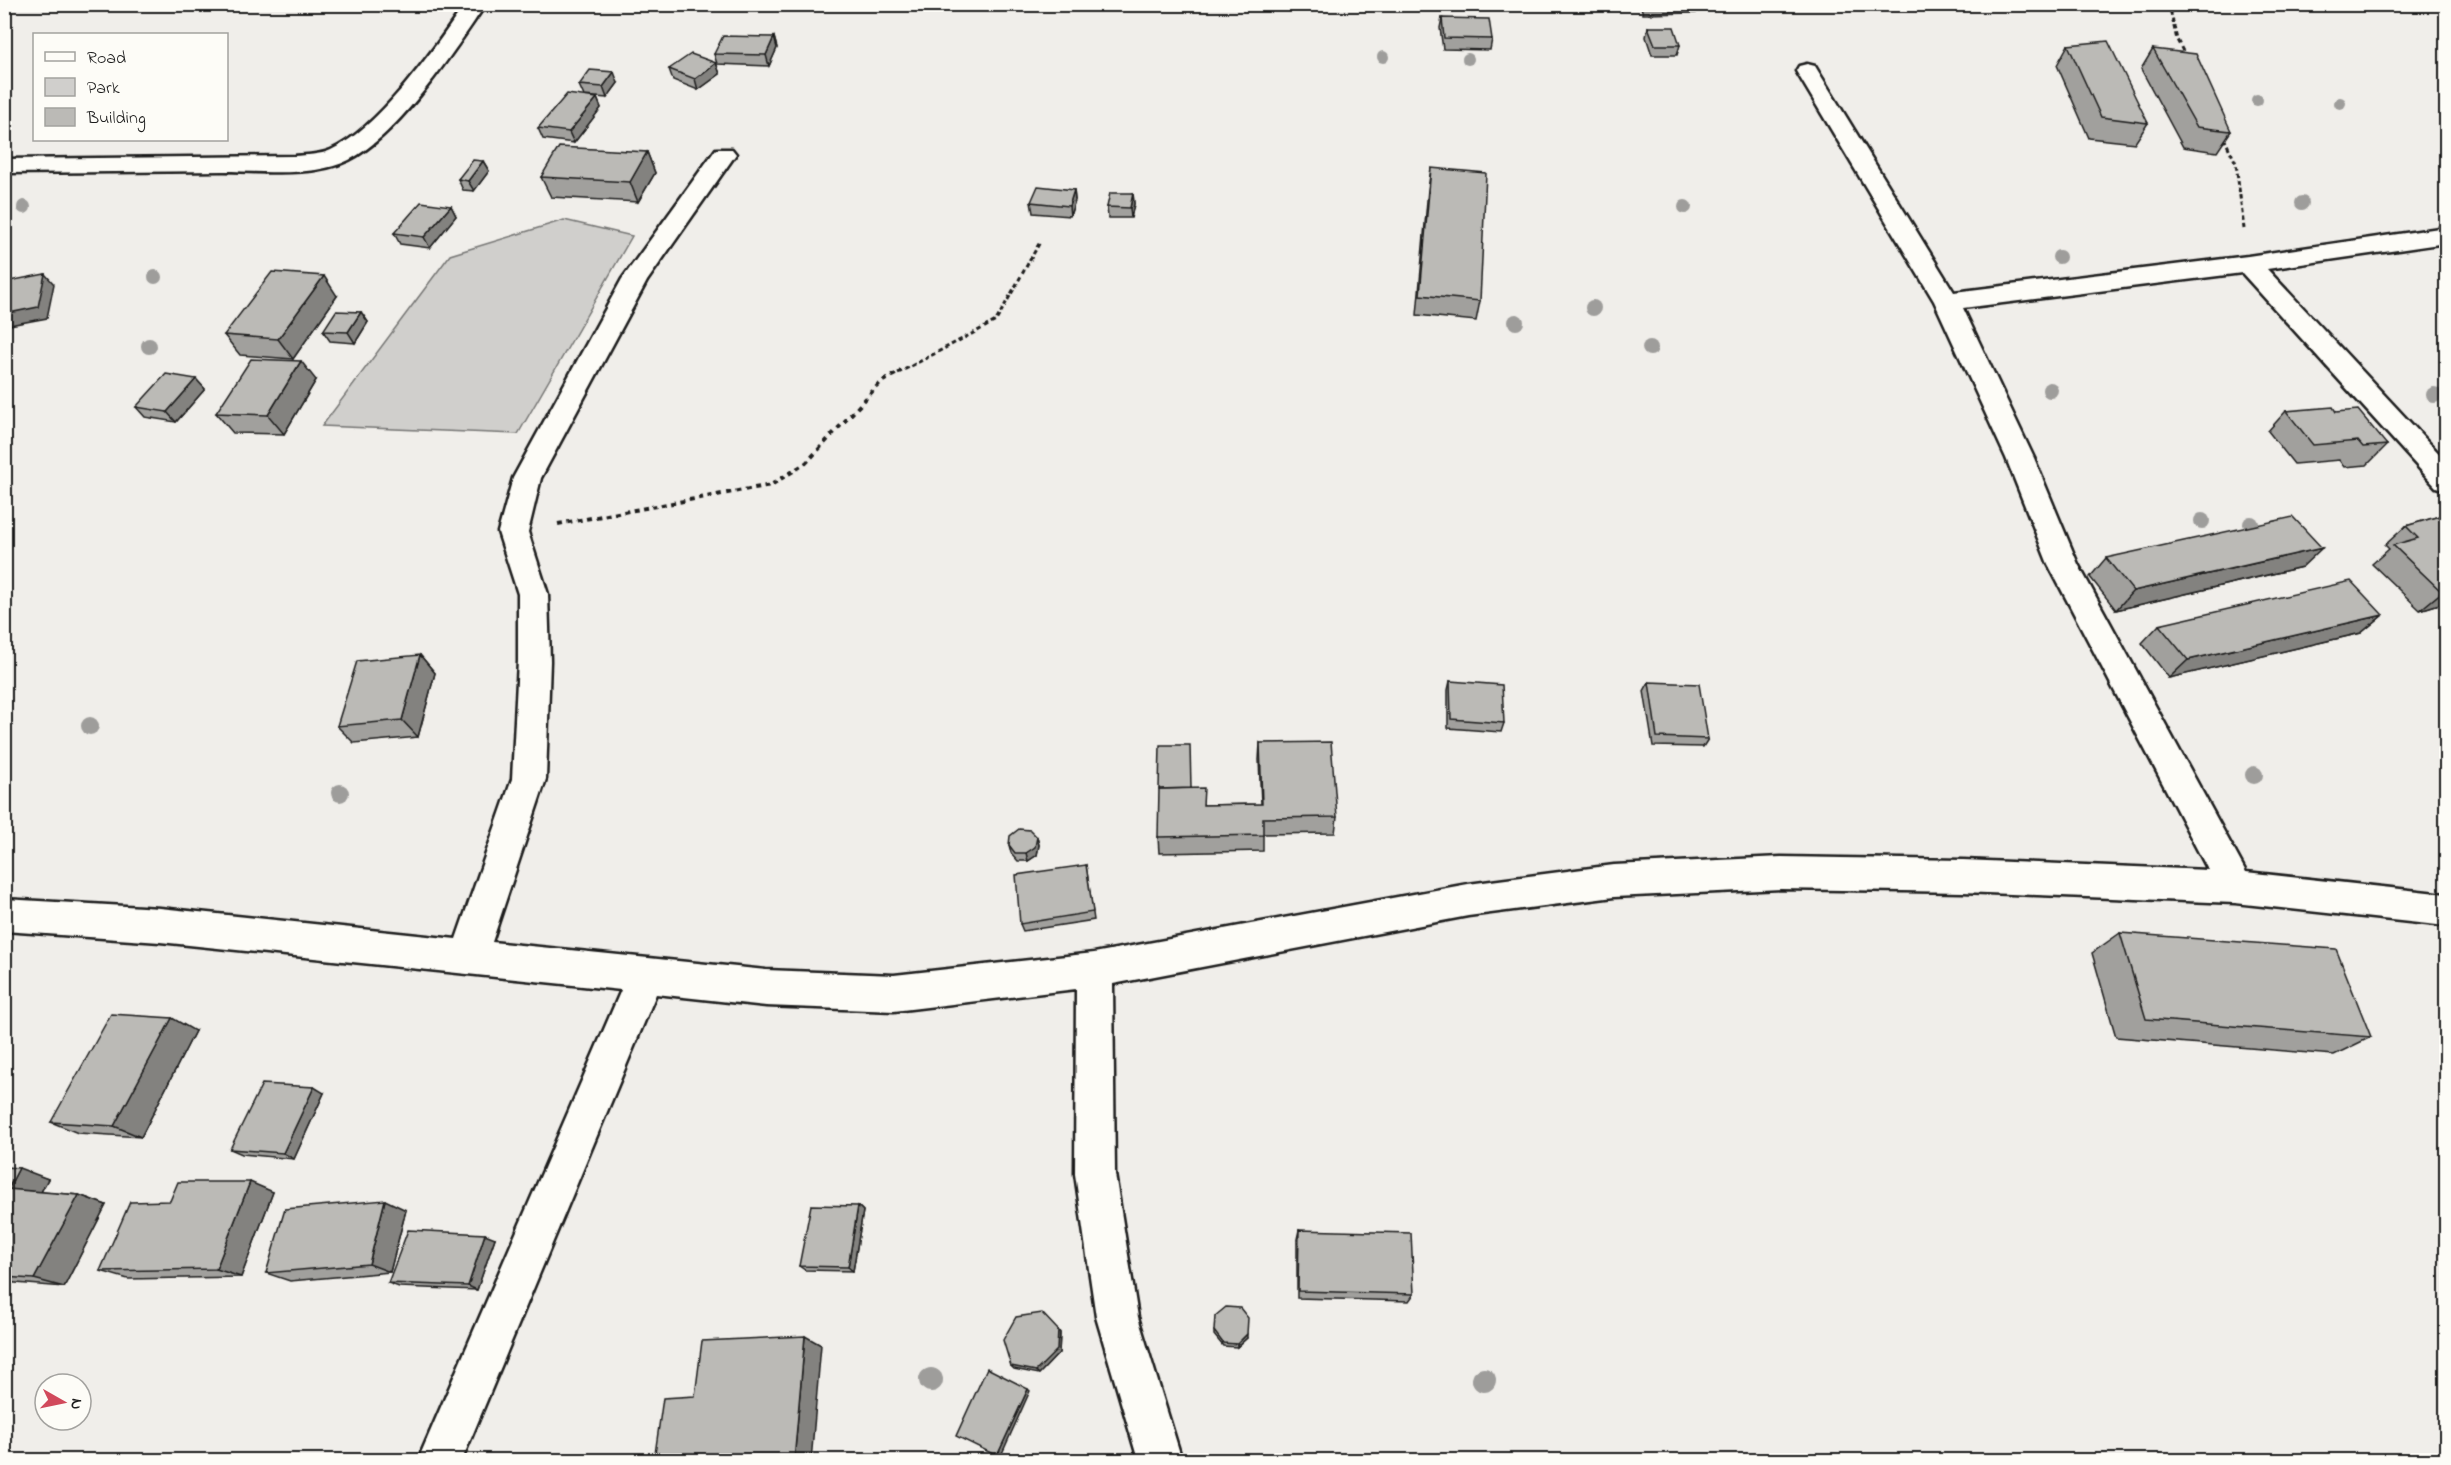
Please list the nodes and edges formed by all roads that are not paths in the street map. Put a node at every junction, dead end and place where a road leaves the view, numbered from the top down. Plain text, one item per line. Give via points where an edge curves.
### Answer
1 (476, 4) edge
2 (1807, 71) dead end
3 (724, 154) dead end
4 (4, 166) edge
5 (2446, 235) edge
6 (2248, 264) junction
7 (1947, 300) junction
8 (2446, 479) edge
9 (2235, 887) junction
10 (2446, 910) edge
11 (4, 915) edge
12 (468, 958) junction
13 (1094, 969) junction
14 (645, 977) junction
15 (440, 1461) edge
16 (1160, 1461) edge

1 - 4 street via 402,99 362,141 339,156 294,163
2 - 7 street
3 - 12 street via 635,279 527,478 513,532 533,594 530,779
5 - 6 street
6 - 7 street
6 - 8 street
7 - 9 street via 2020,458 2063,564
9 - 10 street
9 - 13 street via 1781,873 1614,881 1468,900
11 - 12 street via 160,926
12 - 14 street
13 - 14 street via 894,993 765,988
13 - 16 street via 1095,1174 1117,1317
14 - 15 street

